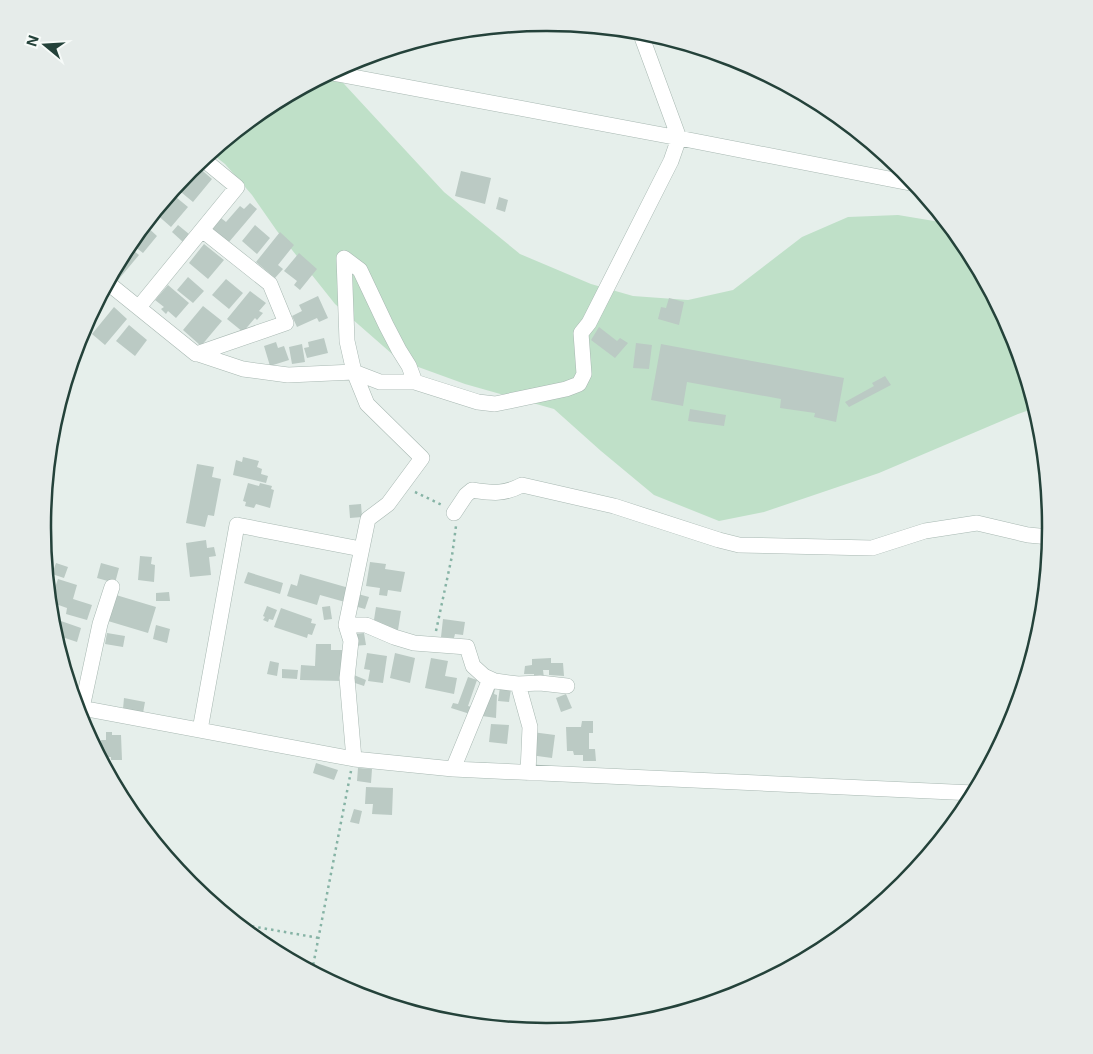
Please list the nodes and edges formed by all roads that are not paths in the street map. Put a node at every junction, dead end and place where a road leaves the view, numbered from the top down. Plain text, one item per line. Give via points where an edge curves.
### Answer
1 (643, 41) edge
2 (343, 75) edge
3 (679, 138) junction
4 (209, 164) edge
5 (902, 181) edge
6 (202, 230) junction
7 (113, 287) edge
8 (139, 308) junction
9 (198, 354) junction
10 (354, 372) junction
11 (415, 382) junction
12 (454, 513) road end
13 (1042, 536) edge
14 (361, 549) junction
15 (112, 587) dead end
16 (346, 625) junction
17 (490, 679) junction
18 (518, 684) junction
19 (567, 686) dead end
20 (81, 698) edge
21 (85, 708) edge
22 (200, 730) junction
23 (354, 759) junction
24 (453, 769) junction
25 (528, 773) junction
26 (965, 793) edge

1 - 3 street
2 - 3 street
3 - 5 street
3 - 11 street via 637,229 581,333 584,374 579,384 495,404 478,402
4 - 6 street via 237,187
6 - 8 street
6 - 9 street via 270,284 286,323
7 - 8 street
8 - 9 street
9 - 10 street via 243,369 288,375
10 - 11 street via 380,382
10 - 11 street via 346,341 344,258 360,270
10 - 14 street via 367,404 422,458 388,504 368,519
12 - 13 street via 472,490 492,493 511,491 522,485 614,506 739,545 872,548 925,531 977,523
14 - 16 street
14 - 22 street via 237,525
15 - 20 street
16 - 17 street via 366,625 408,641 467,647 474,666
16 - 23 street via 351,641 347,678
17 - 18 street
17 - 24 street
18 - 19 street via 540,682
18 - 25 street via 530,726
21 - 22 street
22 - 23 street
23 - 24 street
24 - 25 street
25 - 26 street

